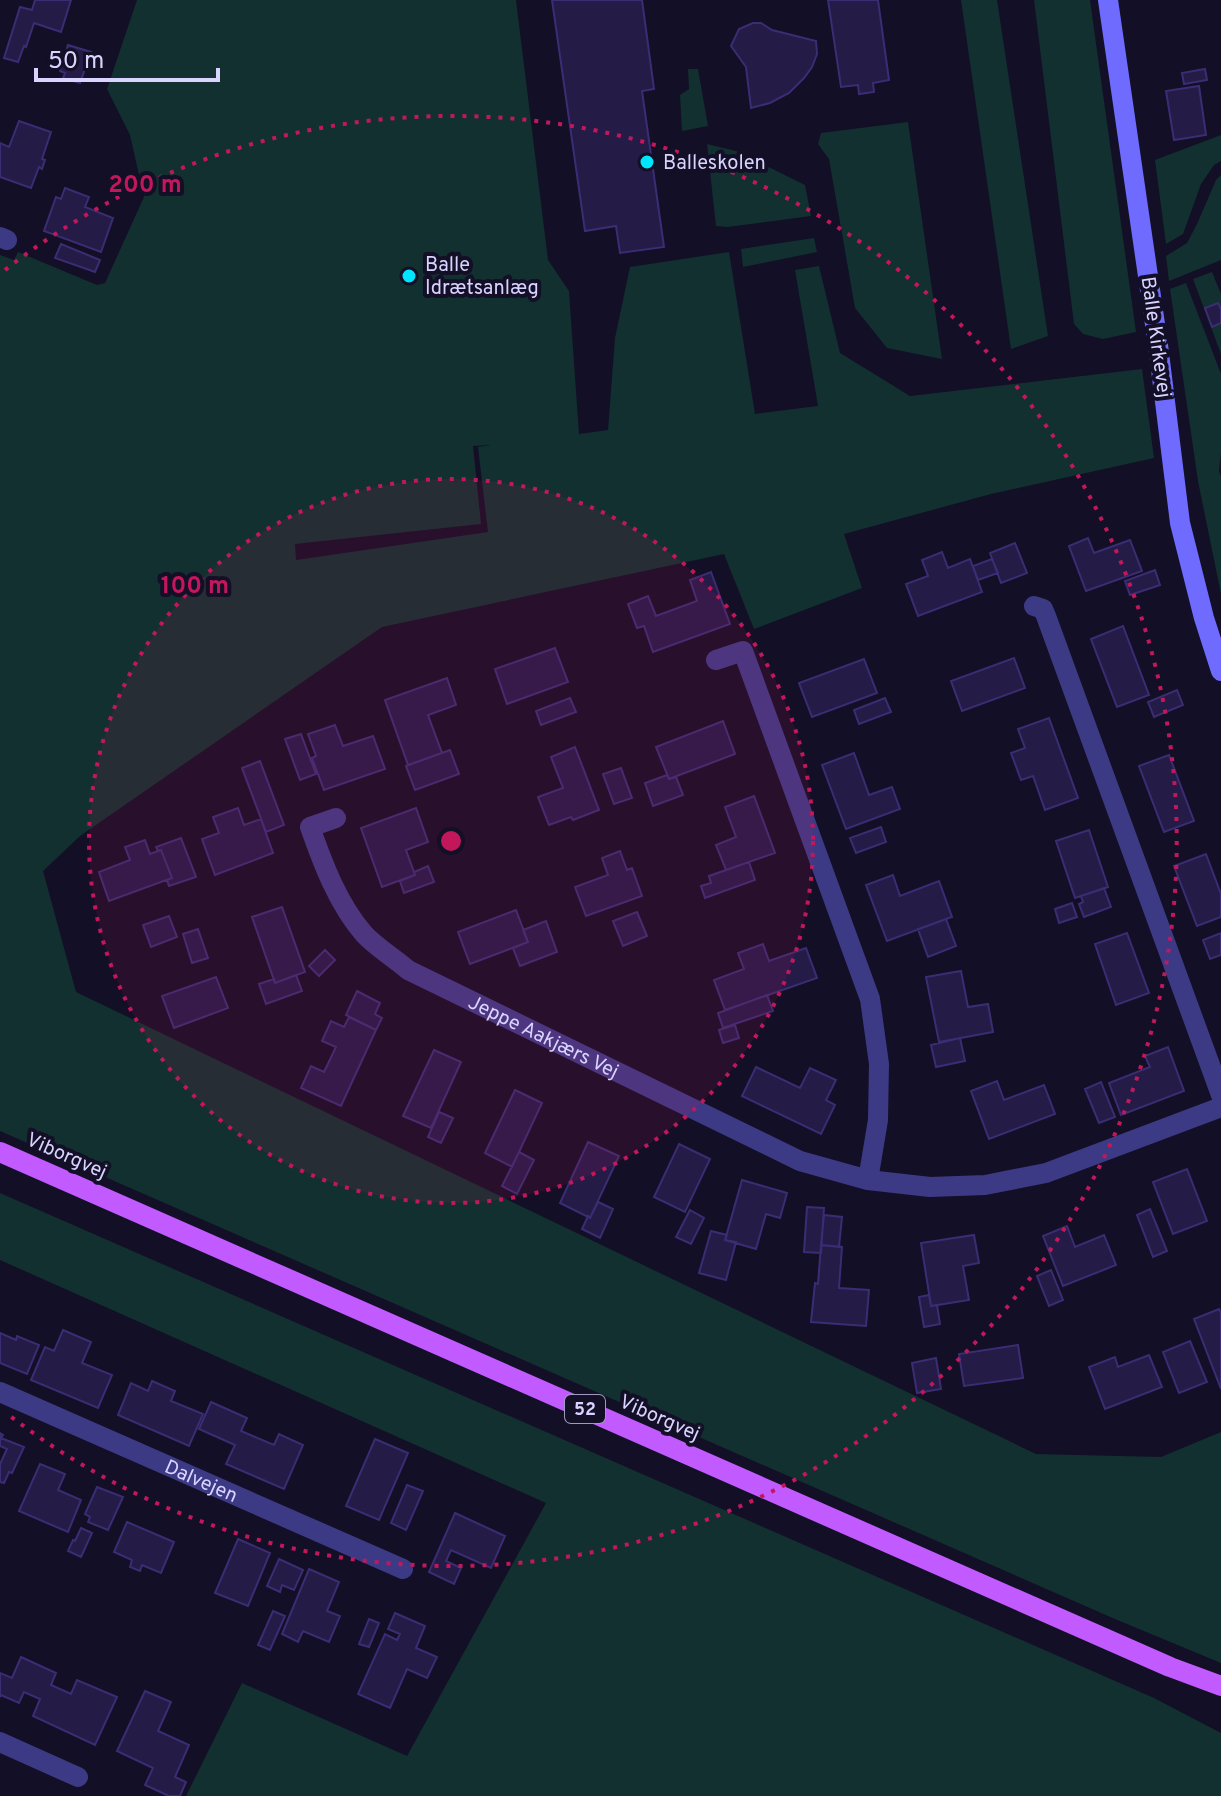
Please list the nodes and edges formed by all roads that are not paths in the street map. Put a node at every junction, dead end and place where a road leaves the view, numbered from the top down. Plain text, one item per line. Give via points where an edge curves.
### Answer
1 (1108, 0) edge
2 (1034, 606) dead end
3 (716, 660) dead end
4 (1221, 671) edge
5 (336, 818) dead end
6 (1221, 1095) edge
7 (1221, 1107) edge
8 (0, 1152) edge
9 (868, 1180) junction
10 (0, 1392) edge
11 (403, 1569) dead end
12 (1170, 1667) junction
13 (1221, 1686) edge
14 (1221, 1701) edge
15 (0, 1742) edge
16 (78, 1777) dead end

1 - 4 street, Balle Kirkevej via 1180,523
2 - 6 street via 1046,616
3 - 9 street via 743,651 870,999 879,1064 878,1120
5 - 9 street, Jeppe Aakjærs Vej via 310,827 338,896 365,935 408,970 800,1161
7 - 9 street, Jeppe Aakjærs Vej via 1046,1173 985,1185 930,1187
8 - 12 main road, Viborgvej / 52
10 - 11 street, Dalvejen
12 - 13 main road, Viborgvej
12 - 14 main road, Viborgvej
15 - 16 street

